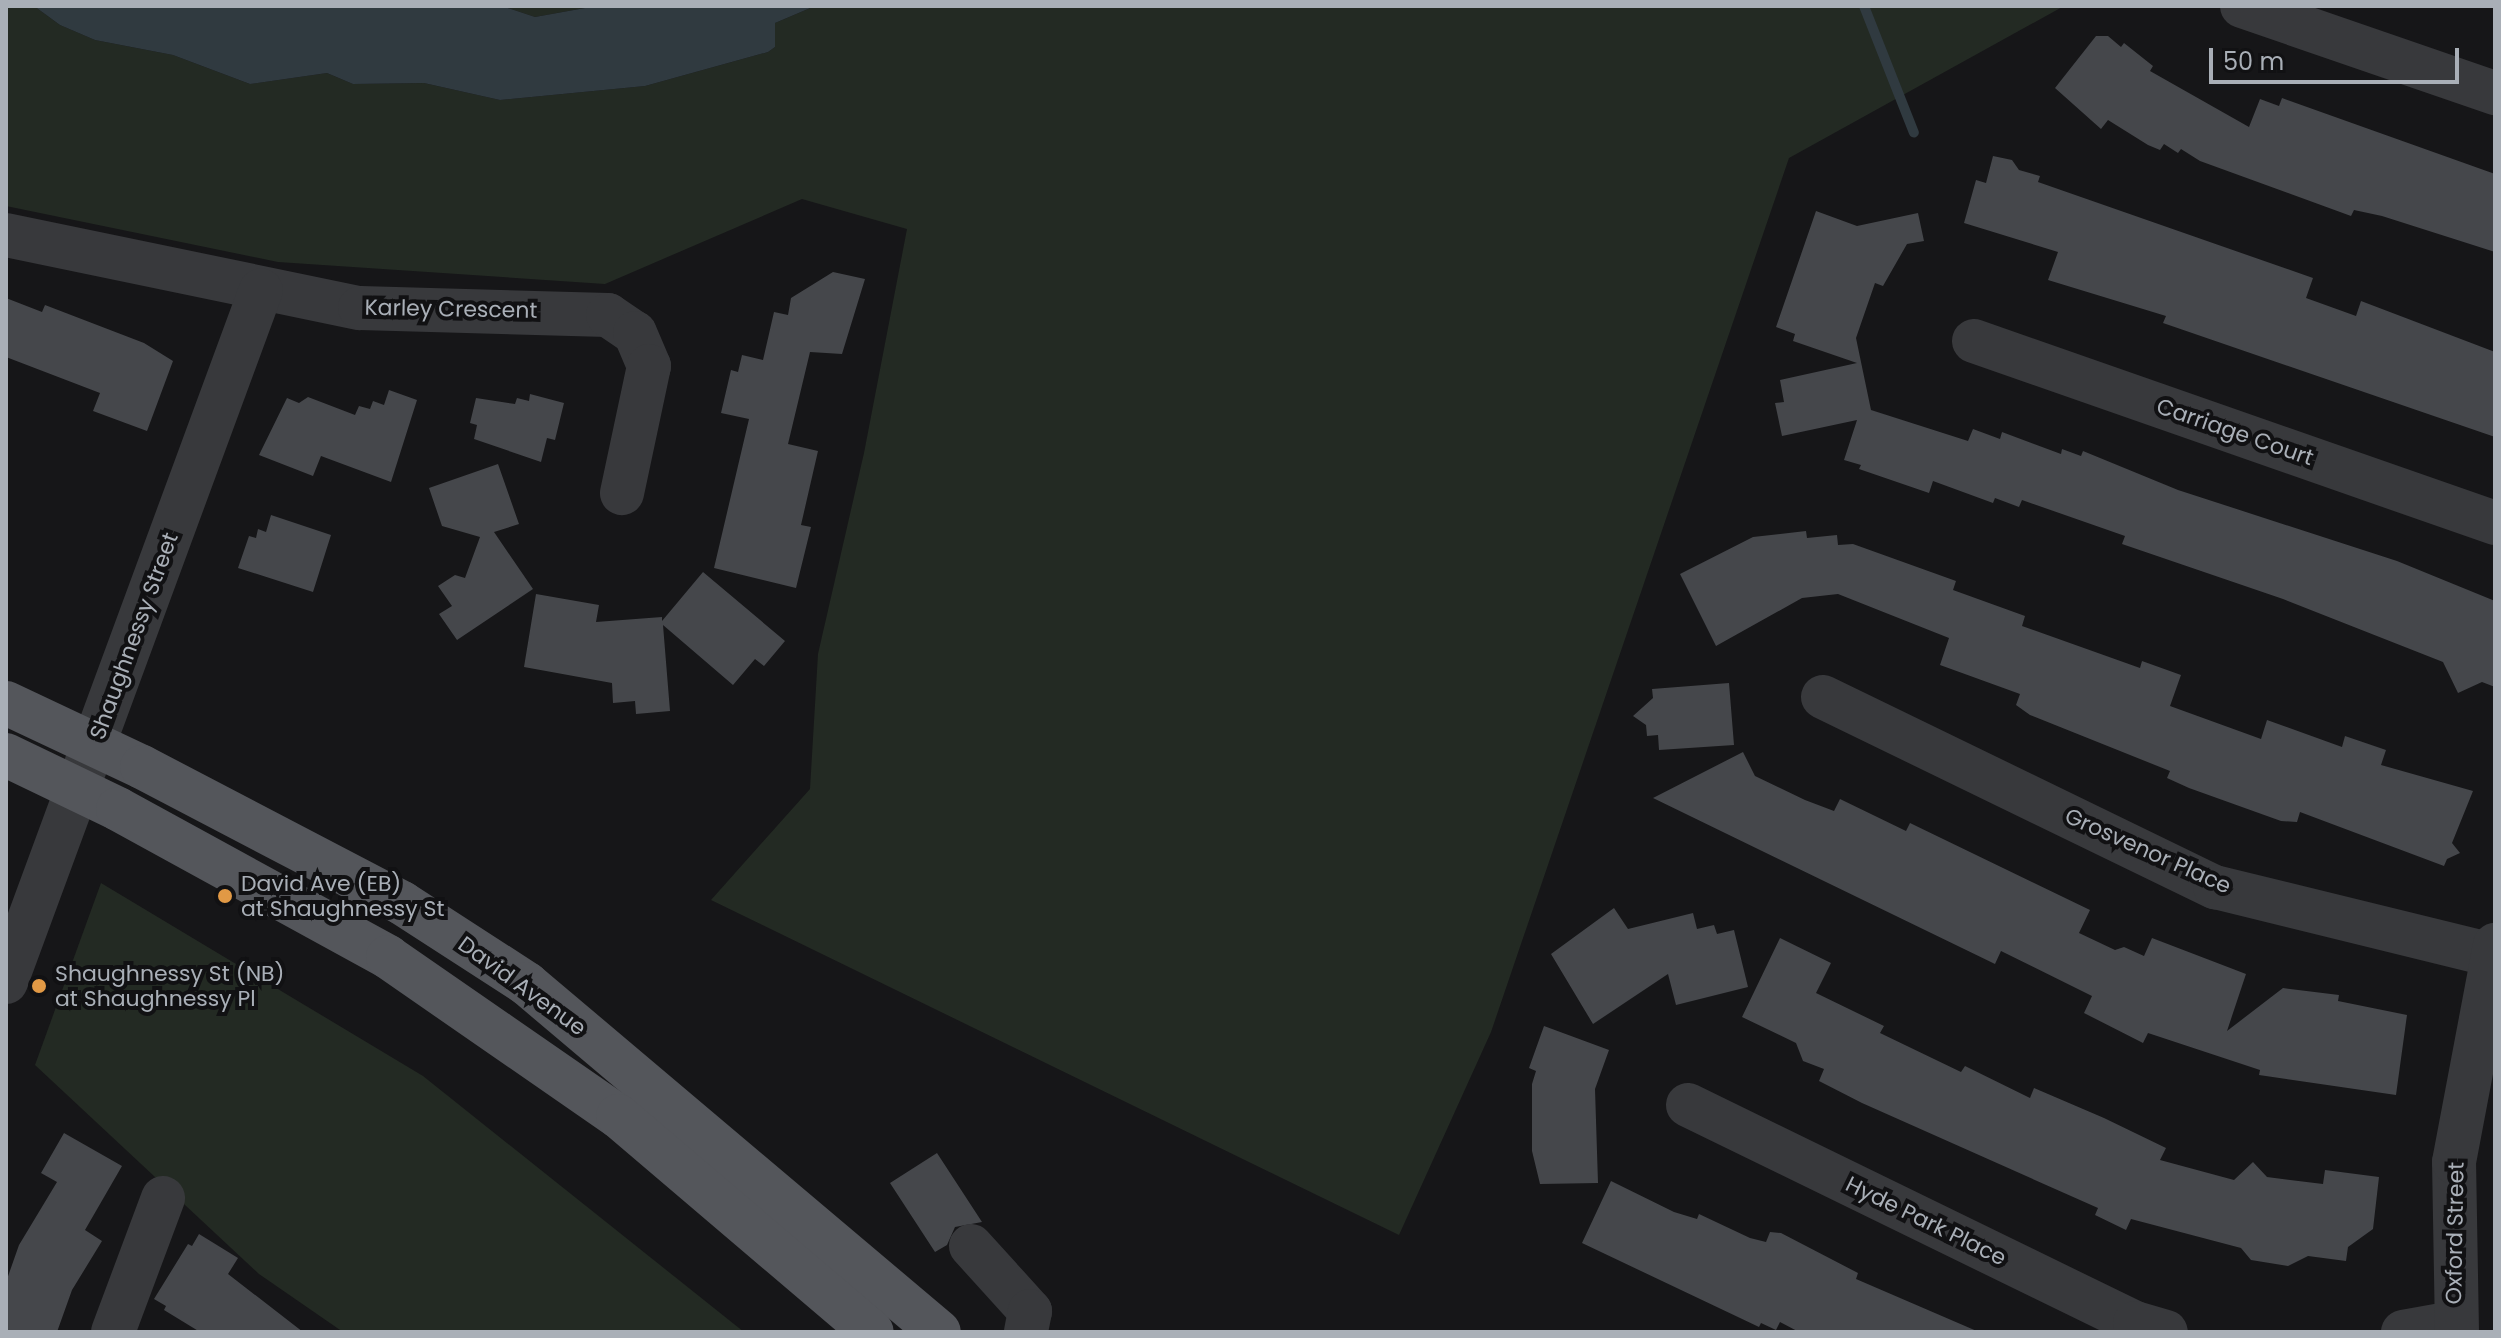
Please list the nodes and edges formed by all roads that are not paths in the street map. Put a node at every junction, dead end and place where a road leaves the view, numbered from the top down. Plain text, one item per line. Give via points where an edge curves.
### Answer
1 (2242, 6) edge
2 (2495, 93) edge
3 (6, 235) edge
4 (261, 290) junction
5 (1974, 341) dead end
6 (622, 493) dead end
7 (2495, 523) edge
8 (1823, 697) dead end
9 (6, 703) edge
10 (94, 745) junction
11 (6, 755) edge
12 (78, 789) junction
13 (17, 922) edge
14 (2494, 952) edge
15 (6, 982) edge
16 (1688, 1105) dead end
17 (163, 1198) dead end
18 (971, 1246) dead end
19 (2455, 1328) edge
20 (116, 1331) edge
21 (872, 1332) edge
22 (939, 1332) edge
23 (1026, 1332) edge
24 (2166, 1332) edge
25 (2403, 1332) edge

1 - 2 street
3 - 4 street, Karley Crescent
4 - 6 street, Karley Crescent via 401,312 592,311 624,324 646,352 649,381
4 - 10 street, Shaughnessy Street
5 - 7 street, Carriage Court
8 - 14 street, Grosvenor Place via 2215,887
9 - 10 main road, David Avenue
10 - 12 street, Shaughnessy Street
10 - 22 main road, David Avenue via 402,903 527,984
11 - 12 main road
12 - 13 street, Shaughnessy Street
12 - 21 main road via 400,965 618,1116
13 - 15 street, Shaughnessy Street
14 - 19 street, Oxford Street via 2454,1162
16 - 24 street, Hyde Park Place via 2135,1323
17 - 20 street
18 - 23 street via 1030,1311
19 - 25 street

